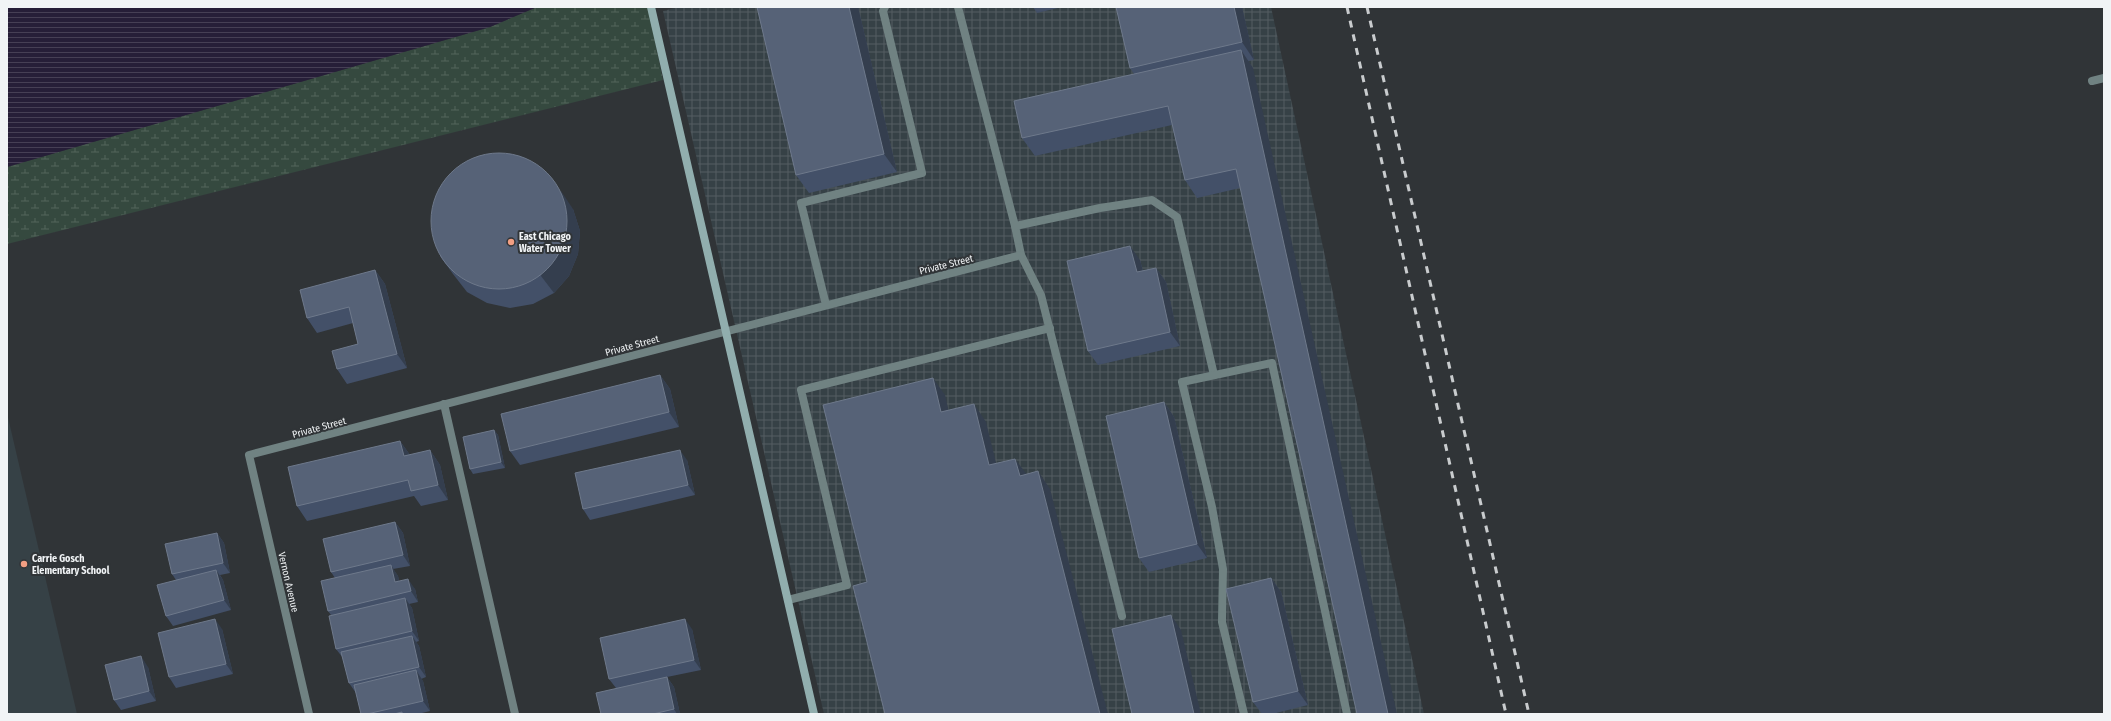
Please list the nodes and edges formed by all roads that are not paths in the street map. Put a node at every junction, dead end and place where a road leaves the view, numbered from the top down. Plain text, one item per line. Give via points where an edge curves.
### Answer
1 (651, 7) edge
2 (884, 7) edge
3 (958, 7) edge
4 (2104, 78) edge
5 (2092, 81) dead end
6 (1015, 226) junction
7 (1021, 255) junction
8 (826, 305) junction
9 (1050, 328) junction
10 (726, 332) junction
11 (1214, 375) junction
12 (444, 404) junction
13 (249, 455) joint
14 (788, 600) junction
15 (1122, 616) dead end
16 (309, 714) edge
17 (515, 714) edge
18 (814, 714) edge
19 (1244, 714) edge
20 (1347, 714) edge

1 - 10 main road
2 - 8 street via 922,173 801,203
3 - 6 street
4 - 5 street
6 - 7 street
6 - 11 street via 1152,200 1177,217
7 - 8 street, Private Street
7 - 9 street via 1041,295
8 - 10 street, Private Street
9 - 14 street via 801,390 846,585
9 - 15 street
10 - 12 street, Private Street
10 - 14 main road
11 - 19 street via 1182,382 1224,569 1222,622
11 - 20 street via 1272,363
12 - 13 street, Private Street
12 - 17 street
13 - 16 street, Vernon Avenue
14 - 18 main road

